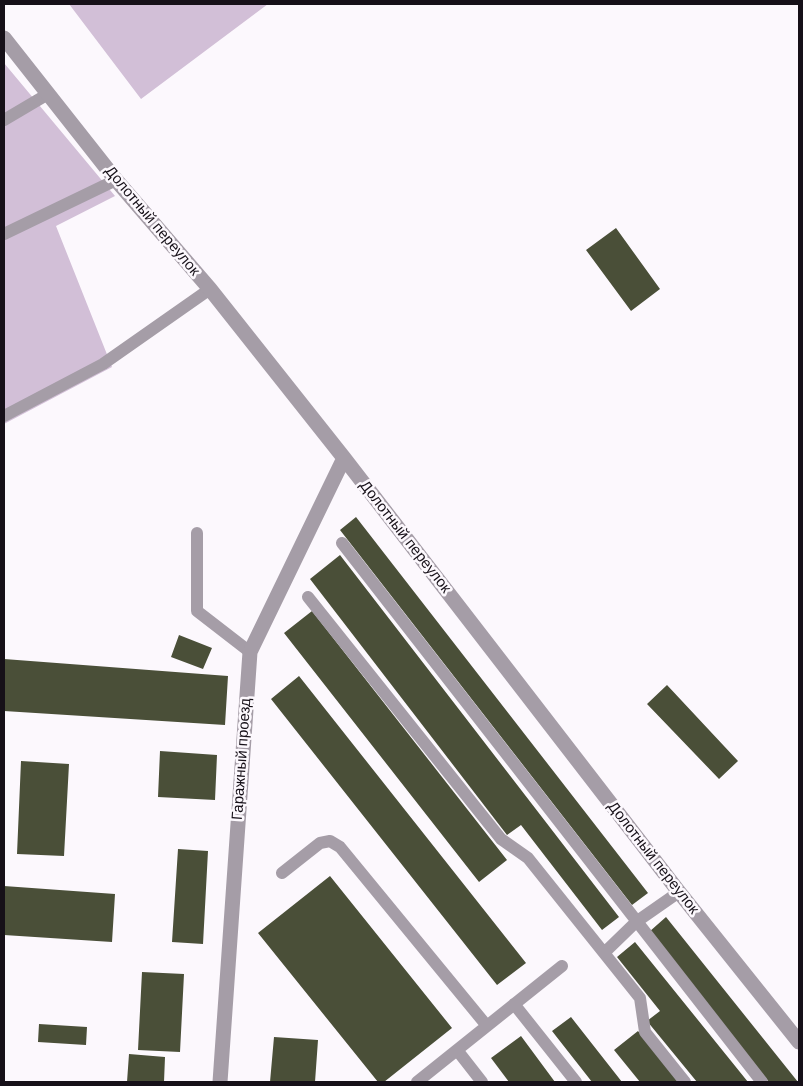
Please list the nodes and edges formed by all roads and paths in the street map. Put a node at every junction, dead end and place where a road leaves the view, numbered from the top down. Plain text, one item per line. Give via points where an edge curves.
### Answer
1 (4, 38) edge
2 (48, 94) junction
3 (4, 120) edge
4 (116, 180) junction
5 (4, 234) edge
6 (210, 289) junction
7 (4, 416) edge
8 (344, 458) junction
9 (197, 533) dead end
10 (342, 543) dead end
11 (308, 597) dead end
12 (250, 652) junction
13 (282, 873) dead end
14 (679, 892) junction
15 (636, 922) junction
16 (604, 953) junction
17 (562, 966) dead end
18 (514, 1004) junction
19 (487, 1026) junction
20 (799, 1042) edge
21 (457, 1050) junction
22 (220, 1082) edge
23 (416, 1082) edge
24 (482, 1082) edge
25 (576, 1082) edge
26 (685, 1082) edge
27 (762, 1082) edge

1 - 2 street, Долотный переулок
2 - 3 lane
2 - 4 street, Долотный переулок
4 - 5 lane
4 - 6 street, Долотный переулок
6 - 7 lane via 103,364
6 - 8 street, Долотный переулок
8 - 12 street, Гаражный проезд
8 - 14 street, Долотный переулок
9 - 12 lane via 197,611
10 - 15 lane
11 - 16 lane via 501,840 528,858
12 - 22 street, Гаражный проезд
13 - 19 lane via 320,843 330,841 340,846
14 - 15 lane
14 - 20 street, Долотный переулок
15 - 16 lane
15 - 27 lane
16 - 26 lane via 640,998 645,1032
17 - 18 lane
18 - 19 lane
18 - 25 lane
19 - 21 lane
21 - 23 lane
21 - 24 lane

